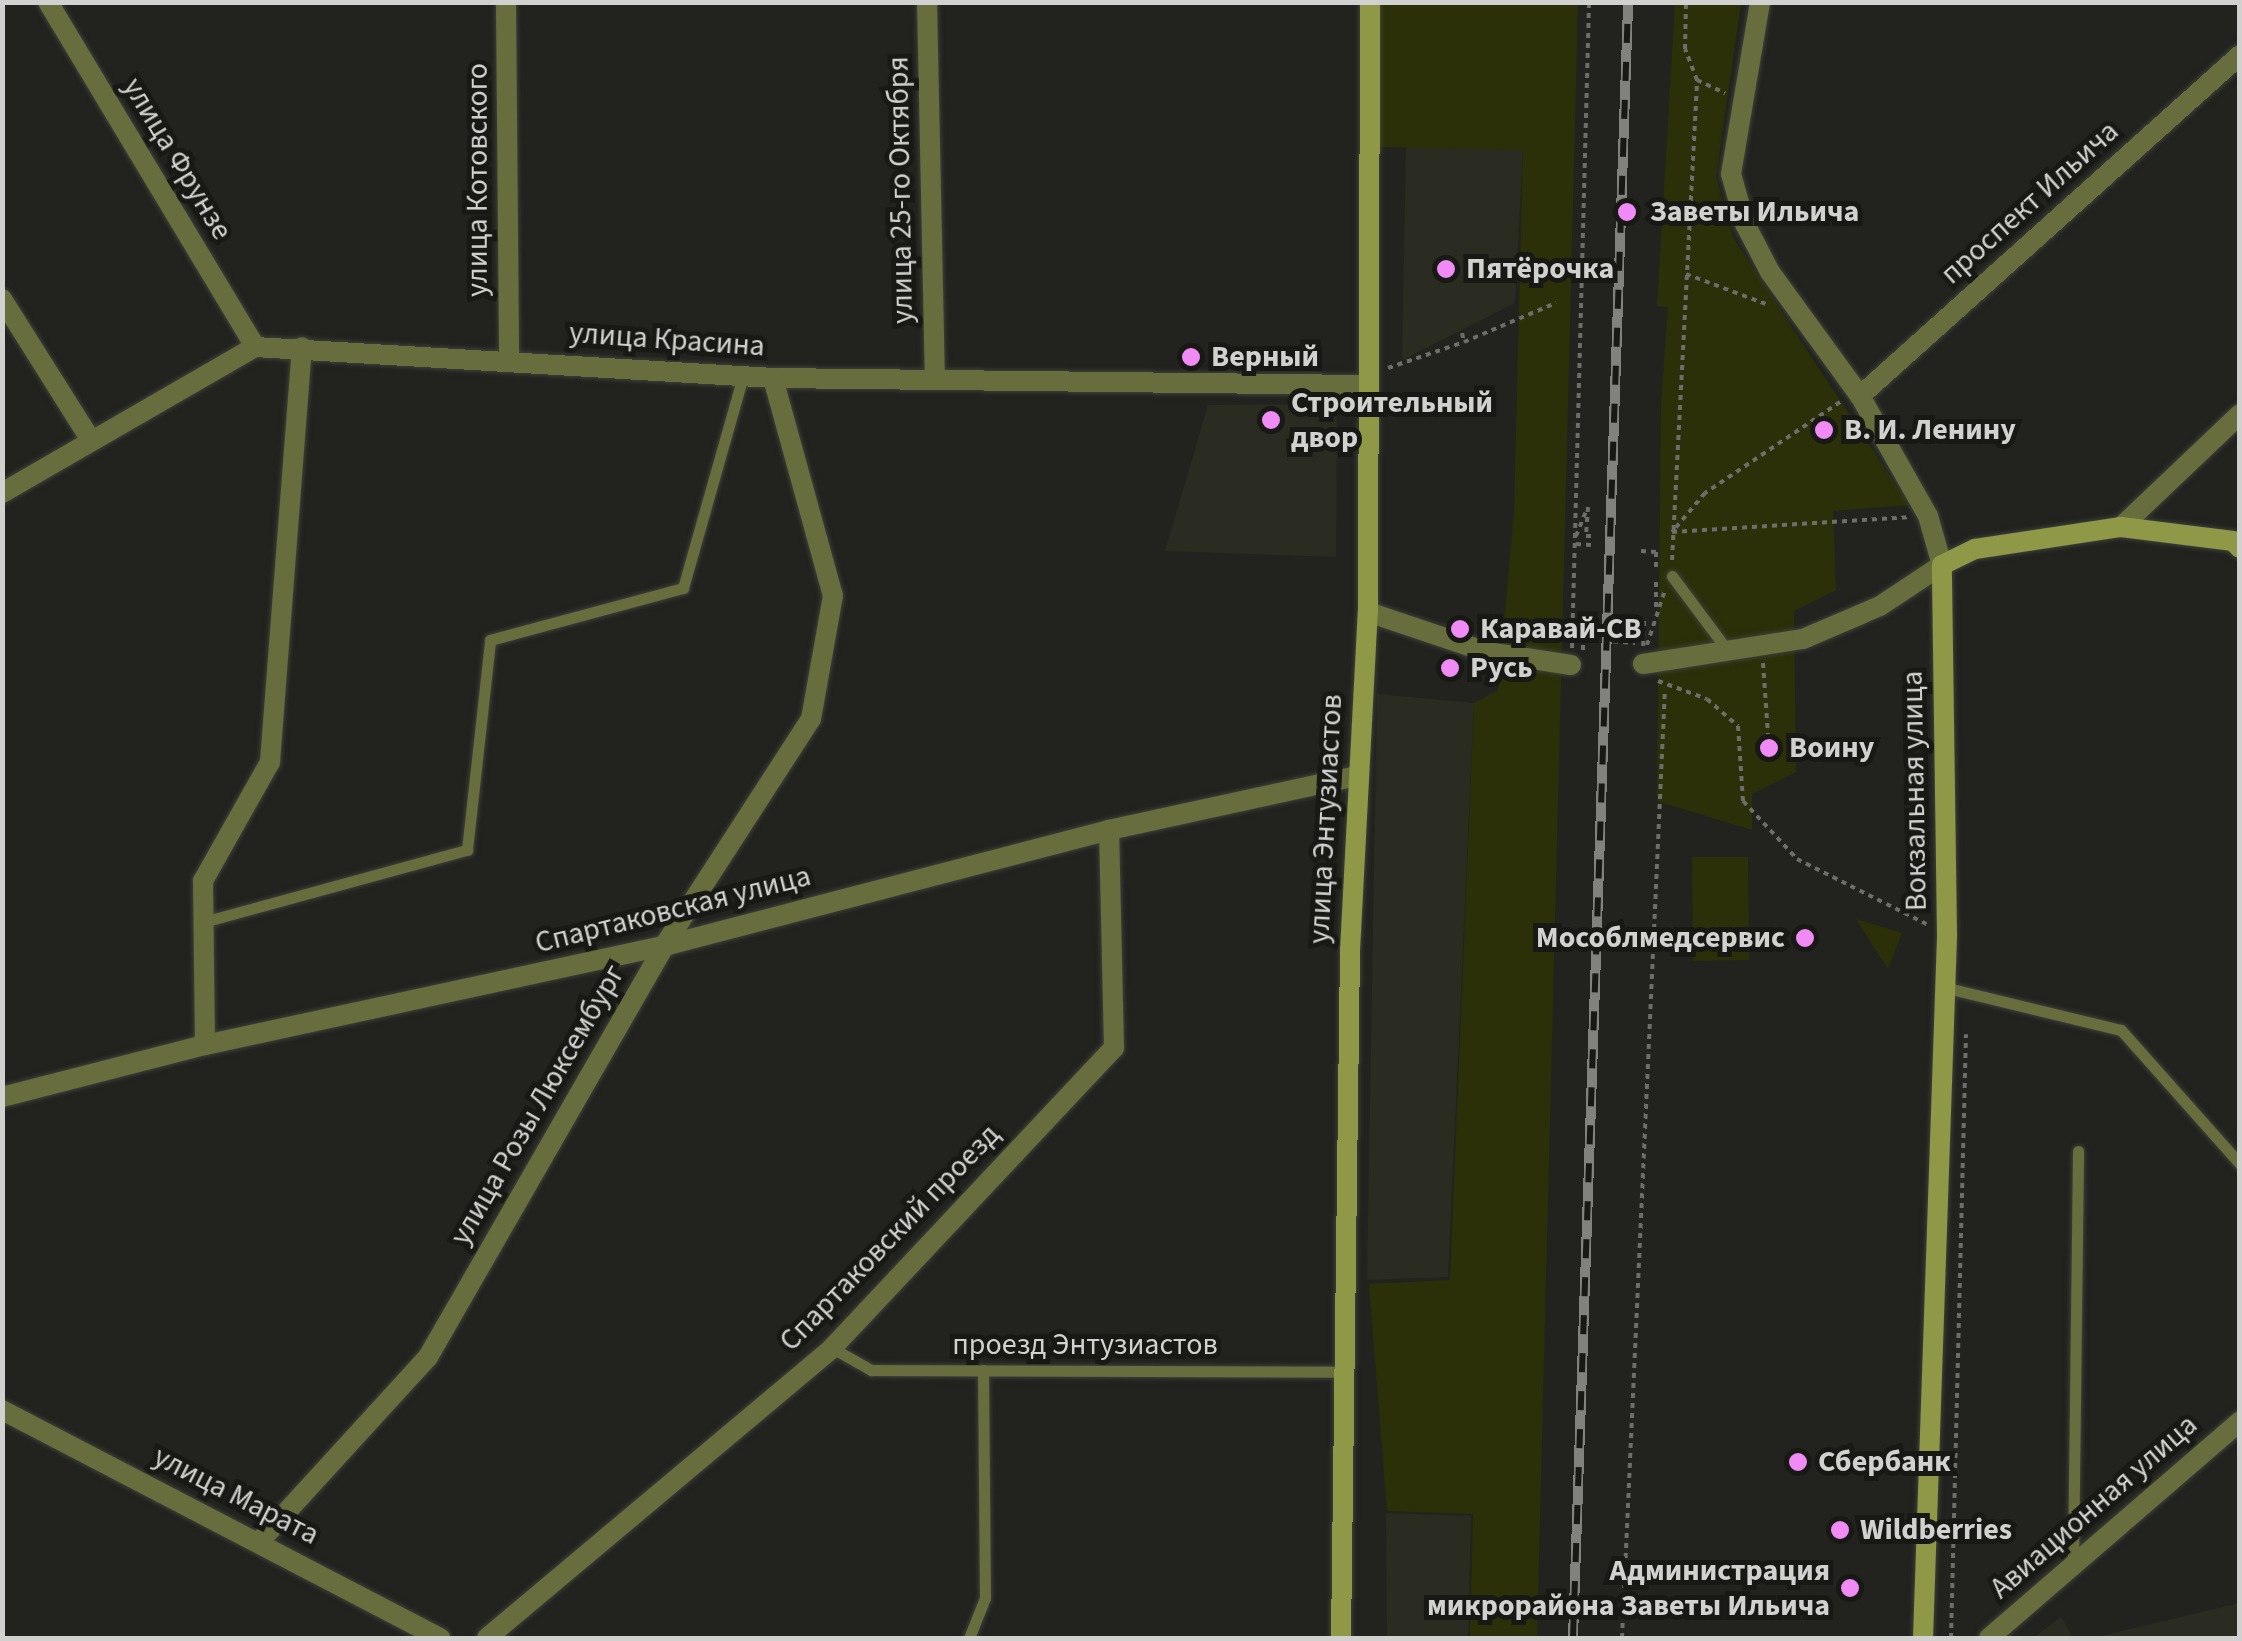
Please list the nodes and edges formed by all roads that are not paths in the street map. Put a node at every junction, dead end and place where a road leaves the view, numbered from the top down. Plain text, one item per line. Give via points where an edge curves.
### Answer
1 (48, 2) edge
2 (506, 2) edge
3 (927, 2) edge
4 (1370, 2) edge
5 (1760, 2) edge
6 (2240, 55) edge
7 (2, 299) edge
8 (255, 347) junction
9 (302, 347) junction
10 (509, 358) junction
11 (743, 376) junction
12 (935, 377) junction
13 (772, 378) junction
14 (1368, 380) junction
15 (1858, 394) junction
16 (2240, 414) edge
17 (90, 439) junction
18 (2, 492) edge
19 (2121, 527) junction
20 (2240, 548) edge
21 (1942, 565) junction
22 (1672, 576) road end
23 (1368, 612) junction
24 (1728, 650) junction
25 (1645, 663) road end
26 (1571, 665) road end
27 (1356, 776) junction
28 (1109, 830) junction
29 (203, 922) junction
30 (664, 946) junction
31 (1946, 988) junction
32 (206, 1045) junction
33 (2, 1097) edge
34 (2078, 1152) dead end
35 (2240, 1164) edge
36 (832, 1348) junction
37 (983, 1370) junction
38 (1344, 1372) junction
39 (2, 1410) edge
40 (2240, 1421) edge
41 (260, 1542) junction
42 (2073, 1565) junction
43 (440, 1638) edge
44 (487, 1638) edge
45 (970, 1638) edge
46 (1341, 1638) edge
47 (1924, 1638) edge
48 (1989, 1638) edge

1 - 8 street, улица Фрунзе
2 - 10 street, улица Котовского
3 - 12 street, улица 25-го Октября
4 - 14 street, улица Энтузиастов
5 - 15 street, Вокзальная улица via 1732,174 1745,224 1770,272
6 - 15 street, проспект Ильича
7 - 17 street
8 - 9 street, улица Красина
8 - 17 street, улица Красина
9 - 10 street, улица Красина
9 - 29 street via 270,762 203,880
10 - 11 street, улица Красина
11 - 13 street, улица Красина
11 - 29 lane via 683,588 490,640 467,850
12 - 13 street, улица Красина
12 - 14 street, улица Красина
13 - 30 street, улица Розы Люксембург via 833,596 811,719
14 - 23 street, улица Энтузиастов
15 - 21 street, Вокзальная улица via 1928,516
16 - 19 street
17 - 18 street, улица Красина
19 - 20 street via 2232,541
19 - 21 street via 1975,549
21 - 24 street via 1880,606 1803,639
21 - 31 street, Вокзальная улица
22 - 24 lane
23 - 26 street via 1487,652
23 - 27 street, улица Энтузиастов
24 - 25 street
27 - 28 street, Спартаковская улица
27 - 38 street, улица Энтузиастов
28 - 30 street, Спартаковская улица
28 - 36 street, Спартаковский проезд via 1114,1048
29 - 32 street
30 - 32 street, Спартаковская улица
30 - 41 street, улица Розы Люксембург via 428,1356
31 - 35 lane via 2121,1030
31 - 47 street, Вокзальная улица
32 - 33 street, Спартаковская улица
34 - 42 lane
36 - 37 lane, проезд Энтузиастов via 872,1370
36 - 44 street, Спартаковский проезд
37 - 38 lane, проезд Энтузиастов
37 - 45 lane via 985,1598
38 - 46 street, улица Энтузиастов
39 - 41 street, улица Марата
40 - 42 street, Авиационная улица
41 - 43 street, улица Марата
42 - 48 street, Авиационная улица

